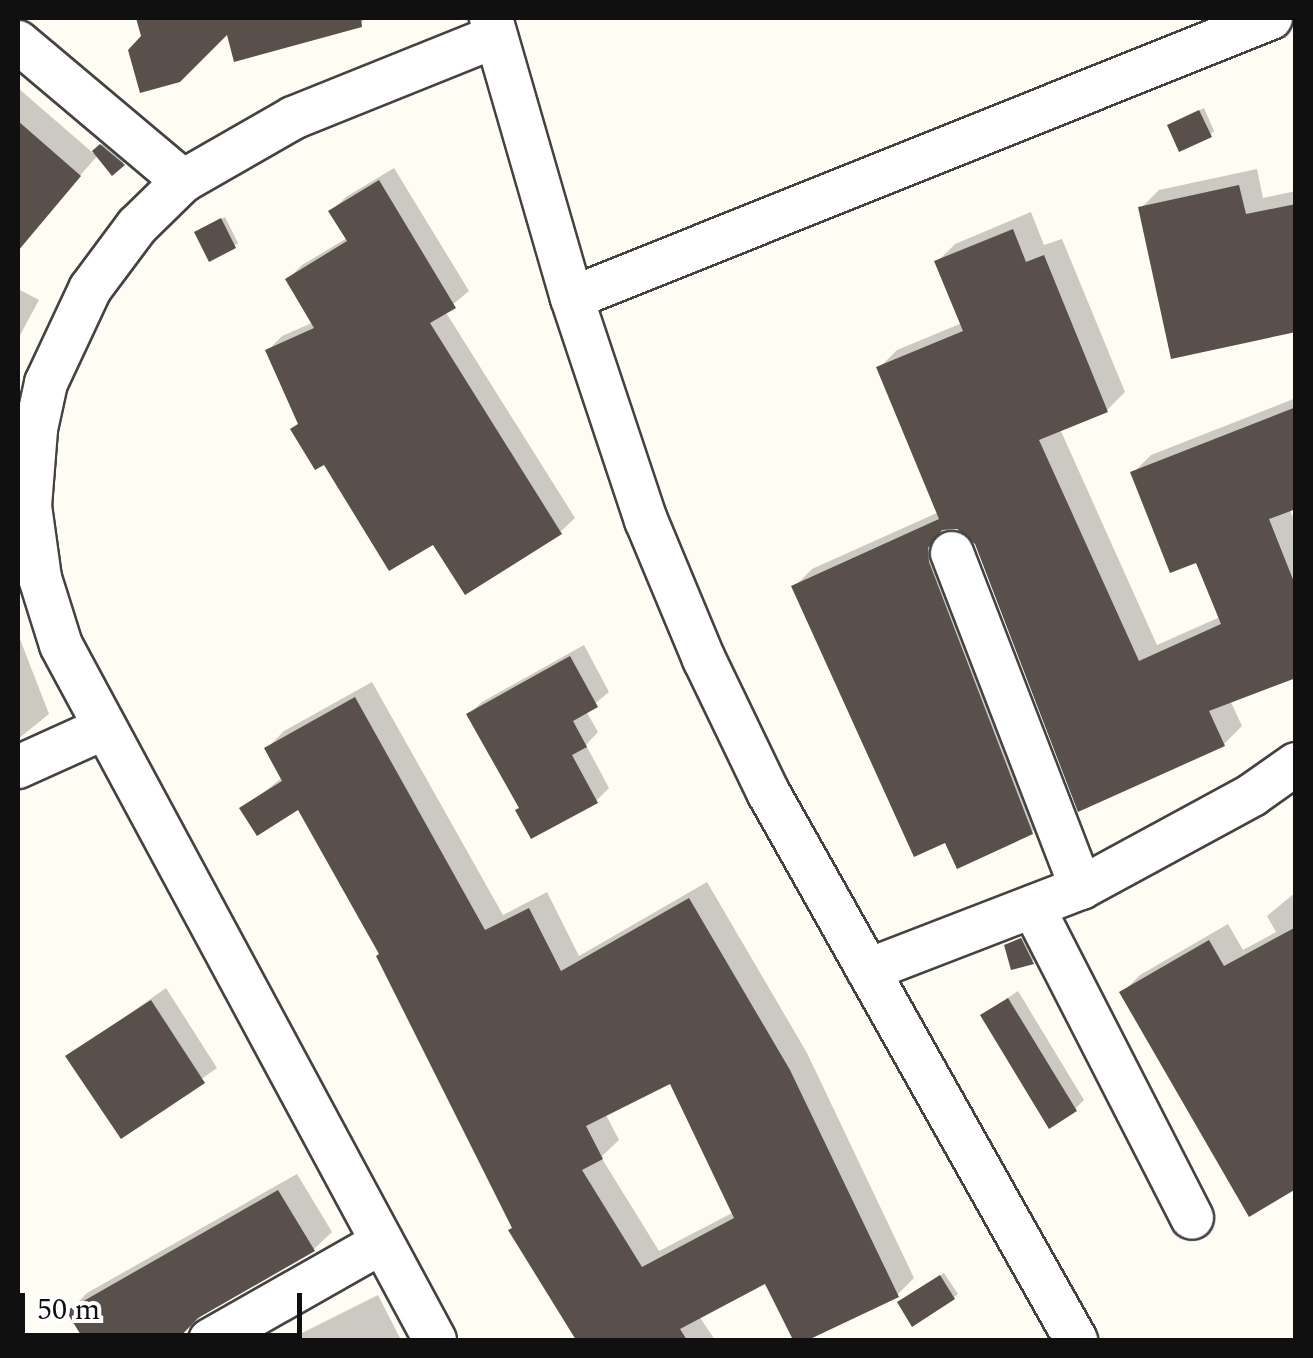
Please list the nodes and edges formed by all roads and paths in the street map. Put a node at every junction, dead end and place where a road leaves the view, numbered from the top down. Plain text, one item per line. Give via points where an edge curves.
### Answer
1 (1271, 18) edge
2 (493, 28) edge
3 (21, 35) edge
4 (183, 181) junction
5 (572, 298) junction
6 (32, 385) edge
7 (952, 553) dead end
8 (102, 729) junction
9 (1296, 764) edge
10 (18, 767) edge
11 (1082, 888) junction
12 (1033, 907) junction
13 (868, 970) junction
14 (1192, 1218) dead end
15 (381, 1243) junction
16 (210, 1340) edge
17 (434, 1340) edge
18 (1076, 1340) edge

1 - 5 street
2 - 4 street via 292,118
2 - 5 street
3 - 4 street
4 - 6 street via 137,226 90,289
5 - 13 street via 646,520 704,659 768,792
6 - 8 street via 30,506 40,578 61,645
7 - 11 street
8 - 10 street
8 - 15 street
9 - 11 street
11 - 12 street
12 - 13 street
12 - 14 street
13 - 18 street
15 - 16 street
15 - 17 street

